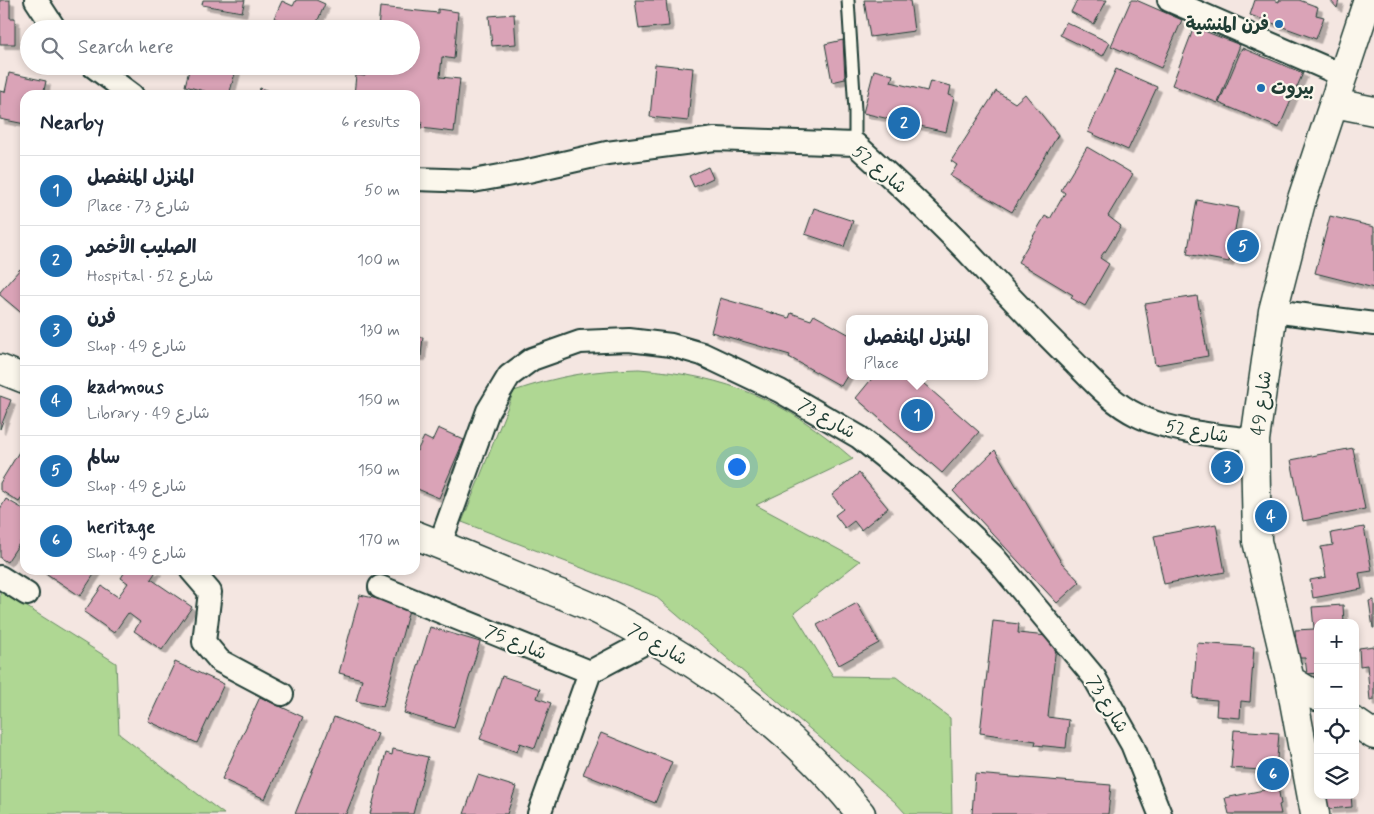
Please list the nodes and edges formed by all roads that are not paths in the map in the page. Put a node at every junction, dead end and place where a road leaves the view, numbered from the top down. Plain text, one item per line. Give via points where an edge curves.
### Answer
1 (36, 0) edge
2 (848, 0) edge
3 (1169, 0) edge
4 (1368, 0) edge
5 (49, 20) edge
6 (105, 75) edge
7 (1342, 75) junction
8 (125, 90) edge
9 (1334, 103) junction
10 (1374, 111) edge
11 (855, 144) junction
12 (420, 179) edge
13 (1273, 311) junction
14 (1374, 324) edge
15 (1255, 440) junction
16 (427, 540) edge
17 (195, 575) edge
18 (0, 577) edge
19 (380, 586) dead end
20 (27, 594) dead end
21 (650, 640) junction
22 (590, 672) junction
23 (1290, 680) junction
24 (282, 694) dead end
25 (1314, 695) edge
26 (1359, 725) edge
27 (1374, 735) edge
28 (539, 814) edge
29 (861, 814) edge
30 (1160, 814) edge
31 (1315, 814) edge

1 - 5 street
2 - 11 lane
3 - 7 street
4 - 7 main road, شارع 49
6 - 8 street
7 - 9 main road, شارع 49
9 - 10 main road
9 - 13 main road, شارع 49 via 1301,202
11 - 12 street, شارع 52 via 715,139 607,153 473,181
11 - 15 street, شارع 52 via 918,202 1028,317 1118,403 1154,423
13 - 14 street
13 - 15 main road, شارع 49
15 - 23 main road, شارع 49 via 1257,541
16 - 21 main road, شارع 70 via 600,611
16 - 30 street, شارع 73 via 488,411 509,376 532,359 580,342 629,340 671,345 702,354 780,391 859,437 920,486 994,557 1094,677 1132,744
17 - 24 street via 210,592 204,642 220,661
18 - 20 street
19 - 22 street, شارع 75
21 - 22 street
21 - 29 main road, شارع 70 via 734,692 773,724
22 - 28 street
23 - 25 main road
23 - 31 main road, شارع 49
26 - 27 main road

